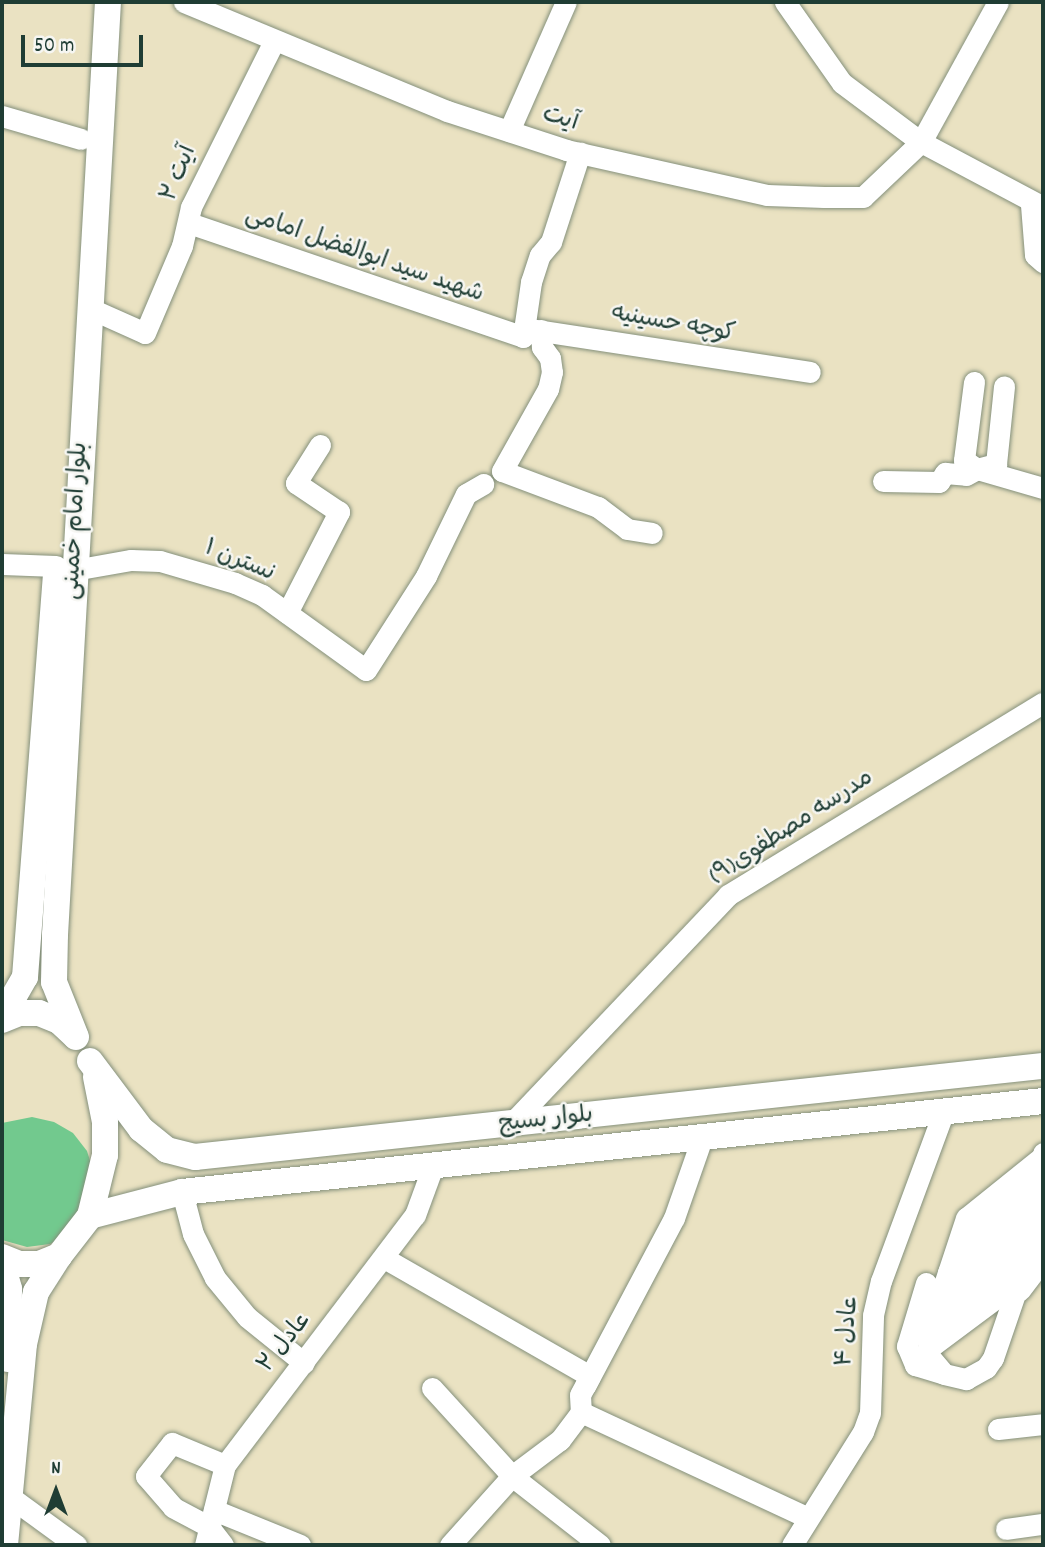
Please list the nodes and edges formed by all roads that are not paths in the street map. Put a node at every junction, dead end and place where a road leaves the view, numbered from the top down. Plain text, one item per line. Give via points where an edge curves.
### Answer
1 (91, 2) edge
2 (108, 2) edge
3 (184, 2) edge
4 (566, 2) edge
5 (785, 2) edge
6 (998, 2) edge
7 (274, 41) junction
8 (2, 116) edge
9 (509, 131) junction
10 (90, 140) junction
11 (921, 142) junction
12 (580, 153) junction
13 (1037, 206) edge
14 (189, 223) junction
15 (1043, 262) edge
16 (89, 308) junction
17 (529, 332) junction
18 (810, 372) dead end
19 (974, 382) dead end
20 (1004, 386) dead end
21 (320, 445) dead end
22 (977, 469) junction
23 (883, 481) dead end
24 (483, 484) dead end
25 (1043, 488) edge
26 (652, 533) dead end
27 (2, 565) edge
28 (65, 568) junction
29 (287, 613) junction
30 (1043, 703) edge
31 (2, 1019) edge
32 (76, 1037) junction
33 (90, 1061) junction
34 (1043, 1066) edge
35 (1043, 1101) edge
36 (944, 1111) junction
37 (510, 1125) junction
38 (702, 1138) junction
39 (236, 1155) junction
40 (1038, 1159) edge
41 (433, 1166) junction
42 (237, 1186) junction
43 (182, 1192) junction
44 (1038, 1196) edge
45 (90, 1216) junction
46 (1023, 1219) junction
47 (958, 1242) junction
48 (1014, 1248) junction
49 (59, 1256) junction
50 (2, 1257) edge
51 (384, 1258) junction
52 (1043, 1259) edge
53 (2, 1264) edge
54 (948, 1272) junction
55 (1006, 1273) junction
56 (933, 1289) junction
57 (1014, 1297) junction
58 (931, 1325) junction
59 (929, 1348) junction
60 (304, 1363) junction
61 (944, 1374) junction
62 (585, 1386) junction
63 (432, 1388) dead end
64 (581, 1412) junction
65 (1043, 1424) edge
66 (998, 1429) dead end
67 (5, 1457) edge
68 (225, 1465) junction
69 (512, 1476) junction
70 (6, 1492) edge
71 (806, 1517) junction
72 (1043, 1524) edge
73 (209, 1527) edge
74 (1006, 1529) dead end
75 (5, 1545) edge
76 (76, 1545) edge
77 (223, 1545) edge
78 (300, 1545) edge
79 (450, 1545) edge
80 (600, 1545) edge
81 (792, 1545) edge

1 - 10 main road, بلوار امام خمینی
2 - 10 main road, بلوار امام خمینی
3 - 7 street, آیت
4 - 9 street
5 - 11 street via 842,83
6 - 11 street, آیت
7 - 9 street, آیت
7 - 14 street, آیت ۲ via 191,207
8 - 10 street
9 - 12 street, آیت
10 - 16 main road, بلوار امام خمینی
10 - 28 main road, بلوار امام خمینی
11 - 12 street, آیت via 863,197 767,195
11 - 13 street
12 - 17 street via 551,242 540,255 531,282
13 - 15 street via 1035,255
14 - 16 street, آیت ۲ via 145,333
14 - 17 street, شهید سید ابوالفضل امامی
16 - 28 main road, بلوار امام خمینی
17 - 18 street, کوچه حسینیه via 670,348 740,365 746,360
17 - 26 street via 551,365 548,389 502,471 598,508 627,529
19 - 22 street via 964,460
20 - 22 street via 996,464
21 - 29 street via 296,483 339,512
22 - 23 street via 966,475 945,473 939,482
22 - 25 street
24 - 29 street, نسترن ۱ via 466,494 426,576 366,670
27 - 28 street, نسترن ۱
28 - 29 street, نسترن ۱ via 160,561 235,583
28 - 31 main road, بلوار امام خمینی via 25,977
28 - 32 main road, بلوار امام خمینی via 54,982
30 - 37 street, مدرسه مصطفوی(۹) via 728,895
31 - 32 main road via 39,1013 59,1021
32 - 33 main road, بلوار امام خمینی
33 - 39 main road, بلوار بسیج via 141,1129 167,1150 195,1157
33 - 45 main road via 102,1101 105,1155
34 - 37 main road, بلوار بسیج
35 - 36 main road, بلوار بسیج
36 - 38 main road, بلوار بسیج
36 - 71 street, عادل ۴ via 881,1281 873,1315 870,1413 863,1432
37 - 39 main road, بلوار بسیج
38 - 41 main road, بلوار بسیج
38 - 62 street via 674,1218
39 - 42 main road via 227,1164 227,1177
40 - 44 street
40 - 47 street via 966,1218
41 - 42 main road, بلوار بسیج
41 - 51 street, عادل ۲ via 415,1214
42 - 43 main road, بلوار بسیج
43 - 45 main road, بلوار بسیج
43 - 60 street via 193,1234 215,1278 247,1317
44 - 46 street
44 - 47 street
44 - 57 street via 1041,1217
45 - 49 main road
46 - 48 street
46 - 54 street
47 - 54 street
48 - 55 street
48 - 56 street
49 - 50 main road via 39,1264 19,1264
49 - 67 main road via 36,1292
51 - 60 street, عادل ۲
51 - 62 street via 590,1376
52 - 57 street
53 - 67 main road via 9,1289 10,1330
54 - 56 street
55 - 58 street
55 - 59 street via 1000,1295
56 - 58 street
56 - 61 street via 907,1346 915,1365
57 - 61 street via 986,1368 966,1379
58 - 59 street
59 - 61 street via 935,1367
60 - 68 street, عادل ۲
62 - 64 street
63 - 69 street
64 - 69 street via 560,1440
64 - 71 street
65 - 66 street
67 - 70 main road
68 - 73 street
68 - 73 street via 172,1443 146,1476 173,1507
69 - 79 street
69 - 80 street
70 - 75 main road
70 - 76 street
71 - 81 street, عادل ۴
72 - 74 street
73 - 77 street
73 - 78 street

